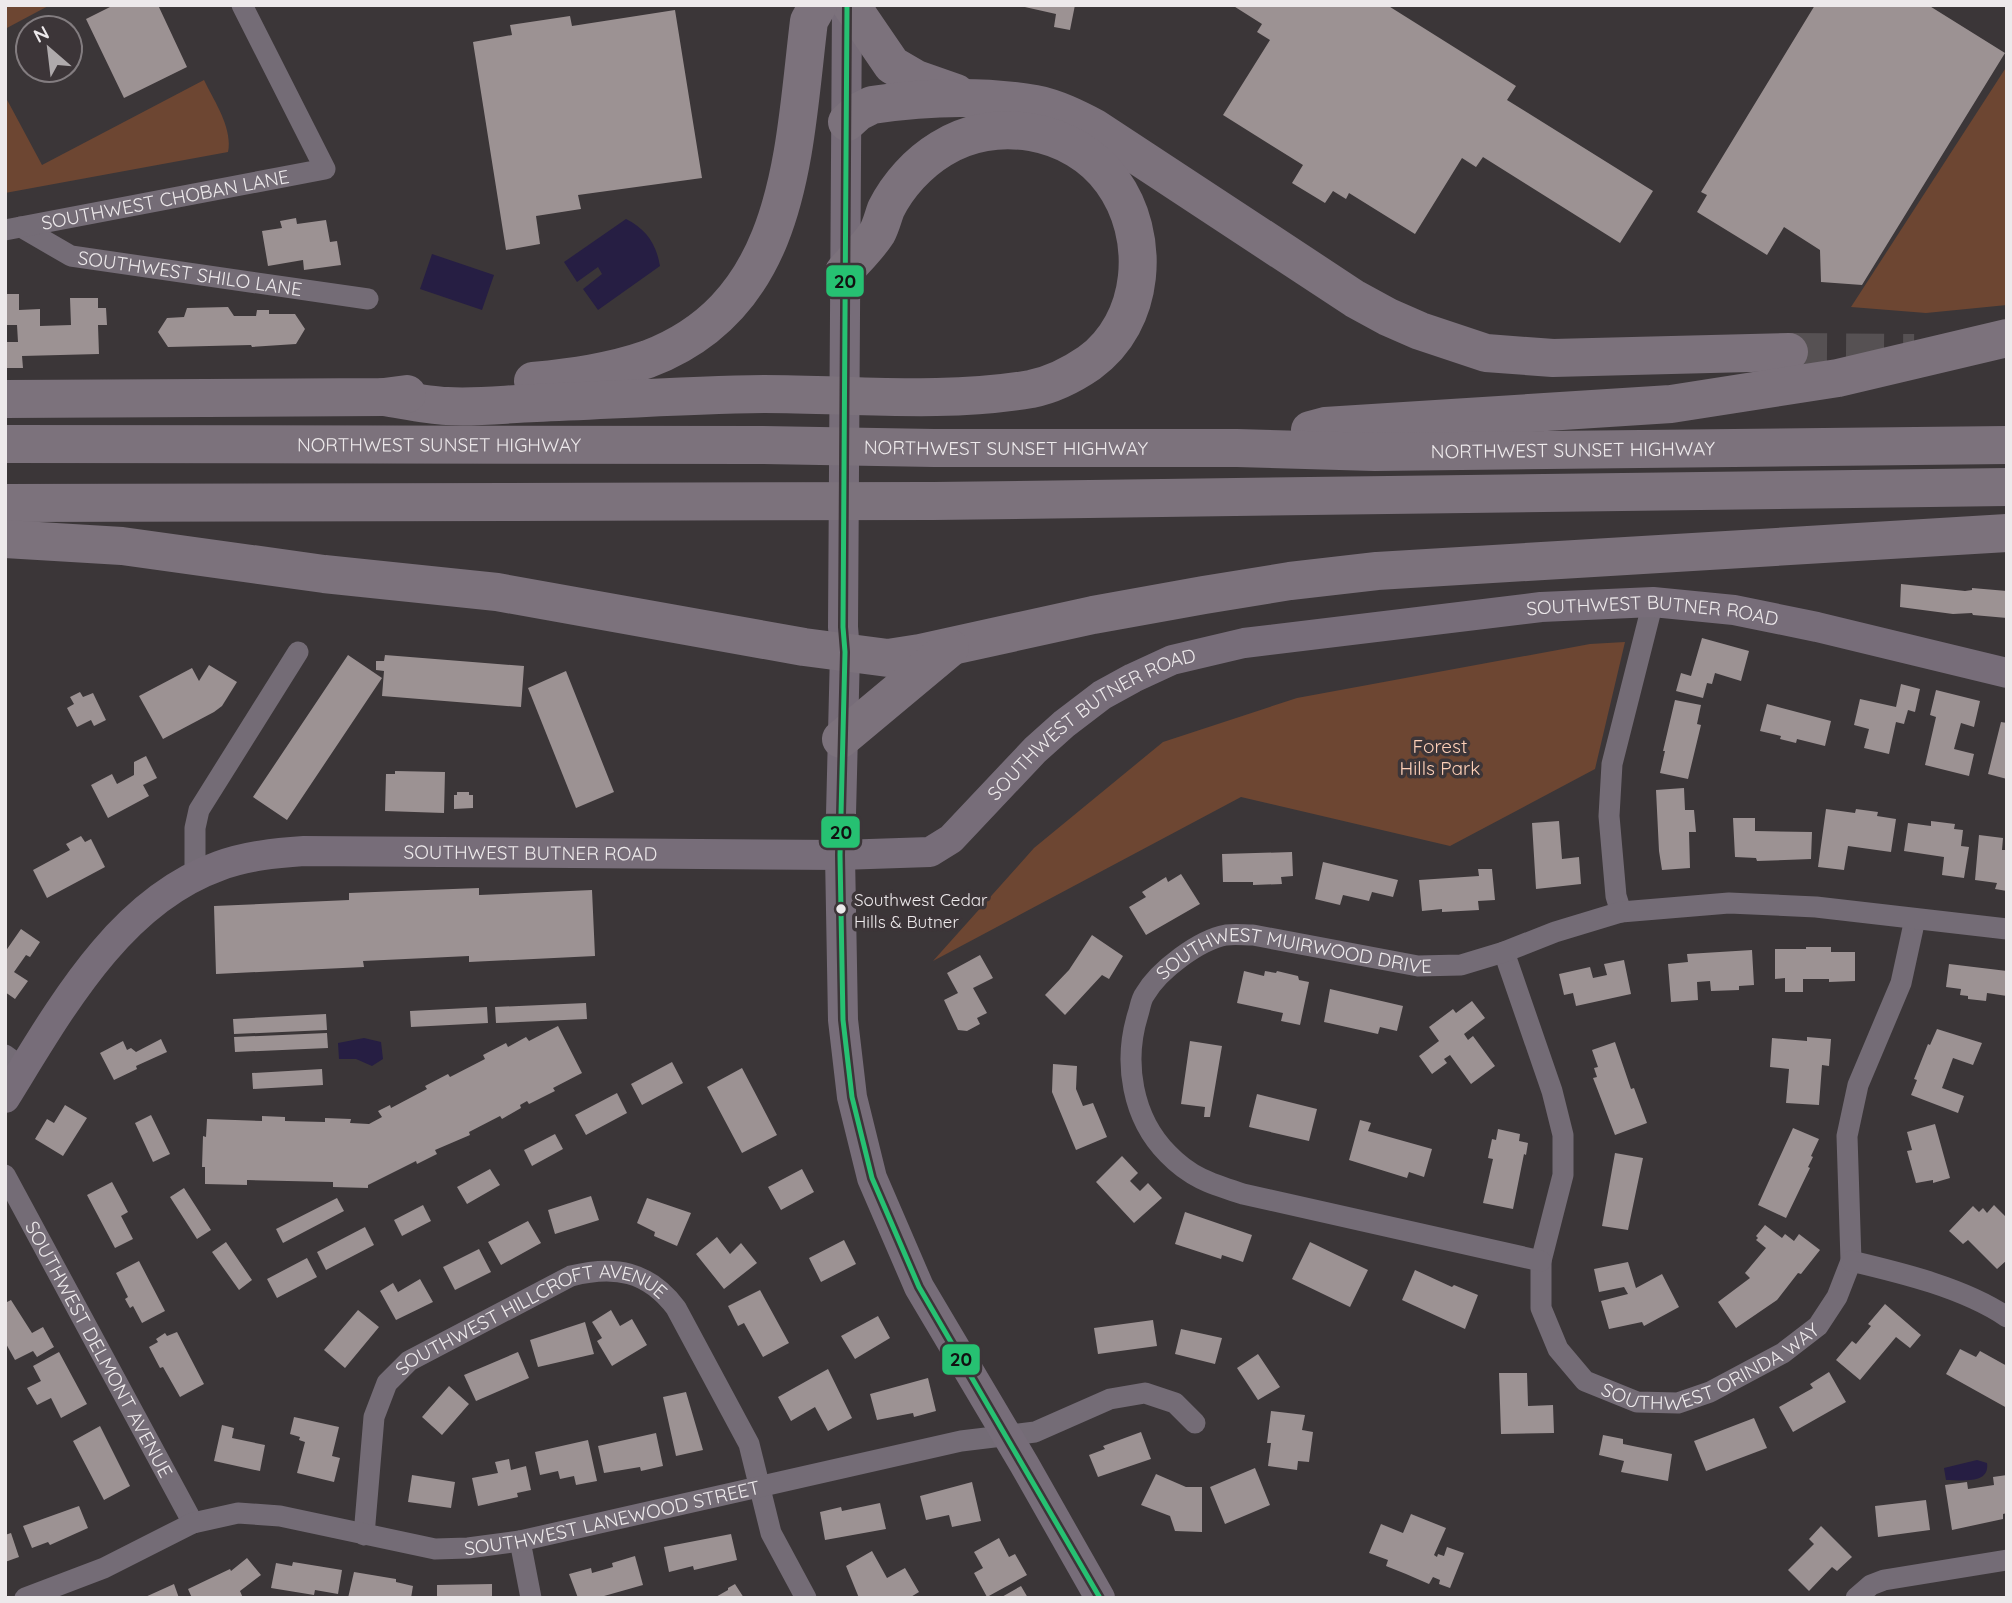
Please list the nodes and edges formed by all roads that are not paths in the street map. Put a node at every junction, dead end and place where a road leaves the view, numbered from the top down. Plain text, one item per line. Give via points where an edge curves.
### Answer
1 (242, 5) edge
2 (818, 5) edge
3 (849, 5) edge
4 (971, 97) junction
5 (847, 122) junction
6 (13, 228) edge
7 (844, 272) junction
8 (368, 299) dead end
9 (2007, 338) edge
10 (1789, 352) tunnel mouth
11 (384, 397) junction
12 (5, 399) edge
13 (5, 444) edge
14 (2007, 445) edge
15 (1237, 448) junction
16 (2007, 487) edge
17 (5, 503) edge
18 (2007, 533) edge
19 (5, 539) edge
20 (1653, 602) junction
21 (953, 645) junction
22 (298, 652) dead end
23 (845, 652) junction
24 (2007, 673) edge
25 (841, 739) junction
26 (840, 855) junction
27 (195, 877) junction
28 (1621, 912) junction
29 (1915, 919) junction
30 (2007, 929) edge
31 (1504, 953) junction
32 (14, 1062) edge
33 (5, 1098) edge
34 (5, 1175) edge
35 (1541, 1261) junction
36 (1852, 1261) junction
37 (2007, 1317) edge
38 (1195, 1423) dead end
39 (1006, 1435) junction
40 (760, 1486) junction
41 (193, 1523) junction
42 (364, 1535) junction
43 (520, 1541) junction
44 (2007, 1560) edge
45 (25, 1598) edge
46 (531, 1598) edge
47 (806, 1598) edge
48 (1100, 1598) edge
49 (1856, 1598) edge

1 - 6 street, SOUTHWEST CHOBAN LANE via 326,169
2 - 11 highway via 808,22 792,164 772,236 742,289 712,320 649,358 613,369
3 - 4 highway via 892,65 916,79
3 - 5 street
4 - 5 highway via 872,105
4 - 10 highway via 1036,104 1085,123 1355,299 1457,344 1486,353 1552,358
5 - 7 street
6 - 8 street, SOUTHWEST SHILO LANE via 71,256
7 - 11 highway via 878,232 900,187 925,160 964,136 1003,128 1051,137 1097,165 1112,181 1132,220 1139,253 1136,289 1111,344 1078,369 1036,388 935,396 762,394 447,407
7 - 23 street
9 - 15 highway via 1838,378 1671,404 1325,426
11 - 12 highway
13 - 15 highway, NORTHWEST SUNSET HIGHWAY
14 - 15 highway, NORTHWEST SUNSET HIGHWAY via 1375,452
16 - 17 highway via 934,501
18 - 21 highway via 1377,571 1205,595
19 - 23 highway via 122,547 497,592
20 - 24 street, SOUTHWEST BUTNER ROAD via 1768,616
20 - 26 street, SOUTHWEST BUTNER ROAD via 1541,607 1322,632 1172,660 1102,695 1064,723 937,848 917,853
20 - 28 street via 1612,764 1609,816
21 - 23 highway via 888,658
21 - 25 highway
22 - 27 street via 199,810
23 - 25 street
25 - 26 street
26 - 27 street, SOUTHWEST BUTNER ROAD via 304,850 221,865
26 - 39 street via 844,1032 852,1097 872,1178 919,1287
27 - 32 street, SOUTHWEST BUTNER ROAD via 155,902 111,942
28 - 29 street, SOUTHWEST MUIRWOOD DRIVE via 1729,903
28 - 31 street, SOUTHWEST MUIRWOOD DRIVE
29 - 30 street, SOUTHWEST MUIRWOOD DRIVE
29 - 36 street, SOUTHWEST ORINDA WAY via 1901,983 1858,1084 1847,1136
31 - 35 street, SOUTHWEST ORINDA WAY via 1563,1135 1563,1175
31 - 35 street, SOUTHWEST MUIRWOOD DRIVE via 1461,965 1419,966 1253,935 1226,935 1202,943 1170,966 1144,994 1133,1030 1130,1064 1137,1103 1148,1129 1168,1154 1199,1180
32 - 33 street, SOUTHWEST BUTNER ROAD
34 - 41 street, SOUTHWEST DELMONT AVENUE
35 - 36 street, SOUTHWEST ORINDA WAY via 1541,1308 1558,1349 1585,1381 1637,1402 1678,1403 1710,1392 1783,1353 1818,1326
36 - 37 street via 1912,1276
38 - 39 street, SOUTHWEST LANEWOOD STREET via 1175,1403 1145,1393 1110,1399 1035,1432
39 - 40 street, SOUTHWEST LANEWOOD STREET
39 - 48 street
40 - 42 street, SOUTHWEST HILLCROFT AVENUE via 742,1428 676,1308 653,1284 636,1276 595,1270 572,1276 410,1361 387,1382 374,1417
40 - 43 street, SOUTHWEST LANEWOOD STREET
40 - 47 street, SOUTHWEST HILLCROFT AVENUE via 771,1533
41 - 42 street, SOUTHWEST LANEWOOD STREET via 238,1513 280,1516
41 - 45 street, SOUTHWEST LANEWOOD STREET via 104,1568
42 - 43 street, SOUTHWEST LANEWOOD STREET via 435,1549
43 - 46 street
44 - 49 street via 1884,1580

